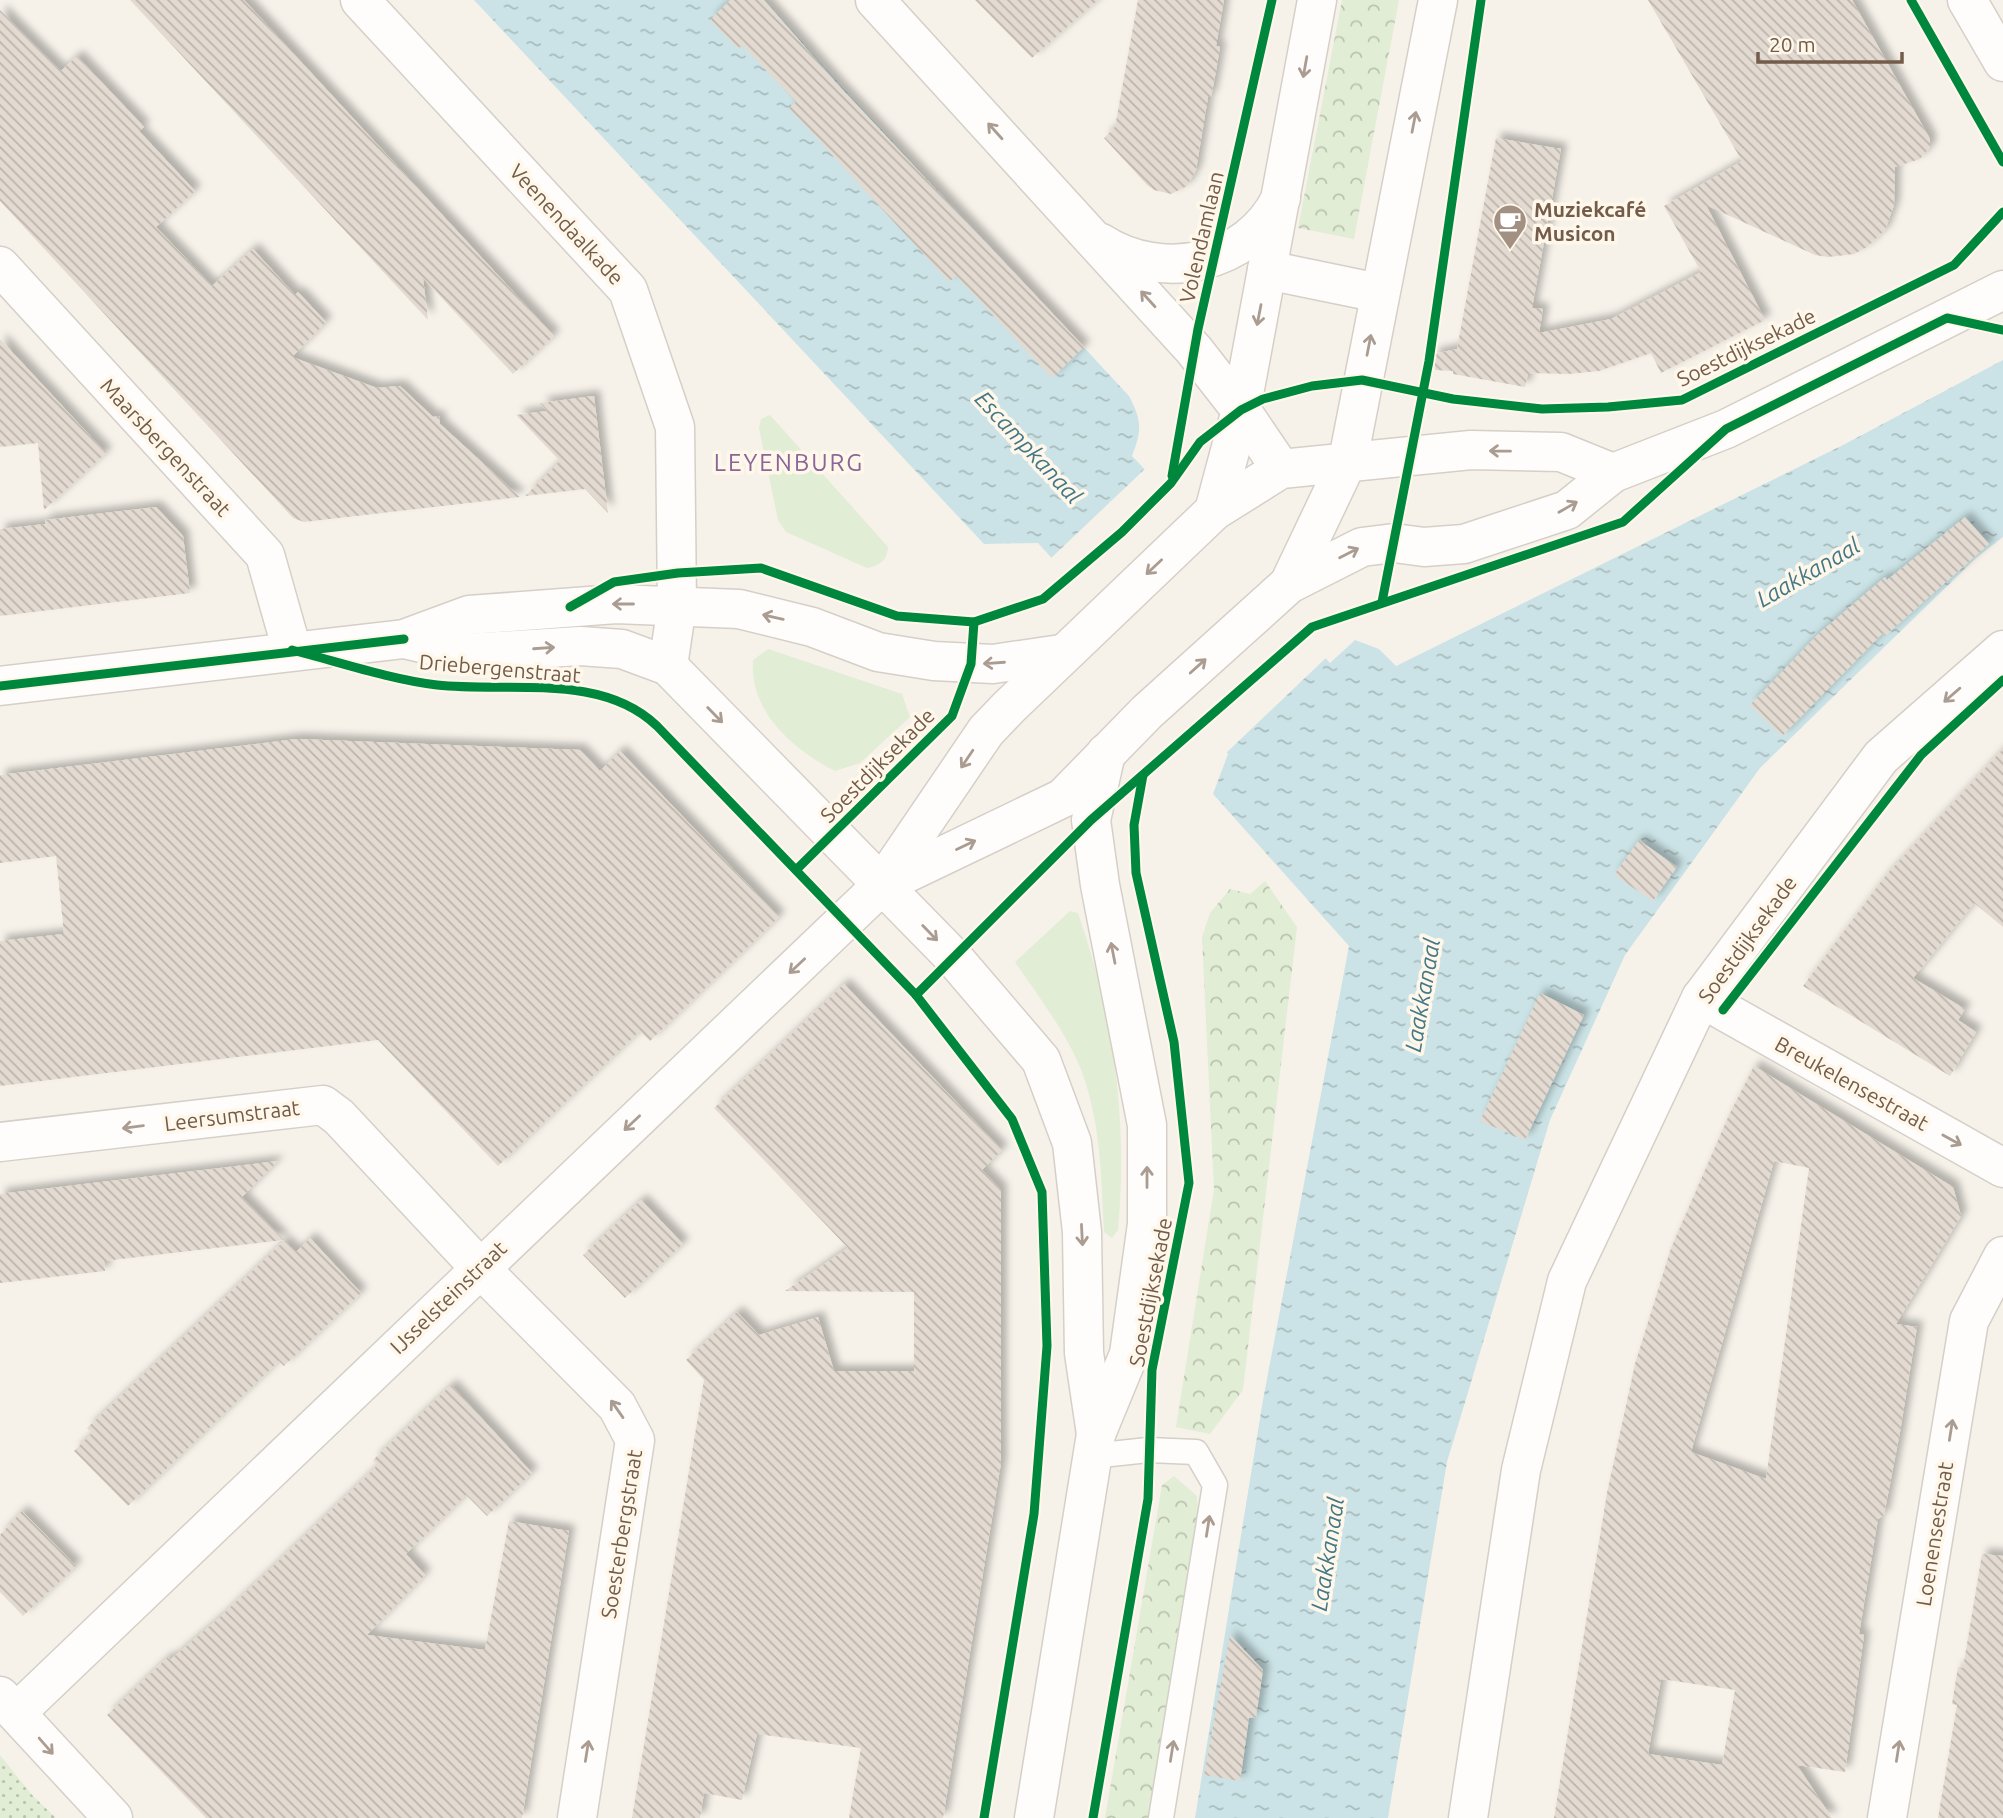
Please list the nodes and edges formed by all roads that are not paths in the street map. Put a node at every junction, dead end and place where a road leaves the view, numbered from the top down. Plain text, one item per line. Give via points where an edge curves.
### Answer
1 (360, 0) edge
2 (875, 0) edge
3 (1317, 0) edge
4 (1438, 0) edge
5 (1967, 0) edge
6 (2003, 62) edge
7 (1280, 198) junction
8 (1090, 236) junction
9 (0, 266) edge
10 (1267, 270) junction
11 (2003, 290) edge
12 (1379, 293) junction
13 (1241, 410) junction
14 (1348, 460) junction
15 (1281, 469) junction
16 (1613, 473) junction
17 (1209, 516) junction
18 (1283, 590) junction
19 (677, 605) junction
20 (404, 639) junction
21 (1070, 646) junction
22 (292, 650) junction
23 (2003, 650) edge
24 (668, 666) junction
25 (0, 686) edge
26 (1107, 751) junction
27 (882, 885) junction
28 (1701, 998) junction
29 (0, 1142) edge
30 (2003, 1168) edge
31 (2003, 1256) edge
32 (479, 1268) junction
33 (1094, 1445) junction
34 (8, 1704) edge
35 (113, 1818) edge
36 (576, 1818) edge
37 (1034, 1818) edge
38 (1161, 1818) edge
39 (1468, 1818) edge
40 (1887, 1818) edge

1 - 19 street, Veenendaalkade via 628,290 675,427
8 -> 2 street
3 -> 7 street, Volendamlaan
12 -> 4 street
5 - 6 street
7 - 8 street, Volendamlaan via 1269,221 1253,236 1214,258 1145,261 1117,253
7 - 10 street, Volendamlaan
13 -> 8 street via 1194,350
9 - 22 street, Maarsbergenstraat via 265,555
10 - 12 street
10 -> 13 street, Volendamlaan
11 - 16 street via 1726,429
14 -> 12 street
13 - 15 street
13 - 17 street, Volendamlaan
14 - 15 street
16 -> 14 street via 1561,452 1471,450
14 - 18 street
15 - 17 street
18 -> 16 street via 1362,547 1464,544 1567,510
17 -> 21 street
26 -> 18 street
19 -> 20 street, Driebergenstraat via 616,604 469,615
21 -> 19 street via 993,664 934,661 878,652 813,627 739,609
19 - 24 street, Veenendaalkade
20 - 22 street, Driebergenstraat
20 -> 24 street, Driebergenstraat via 466,653 580,646 622,649
21 -> 27 street via 986,731
22 - 25 street, Driebergenstraat
23 -> 28 street, Soestdijksekade via 1881,757
24 -> 27 street, Driebergenstraat
27 -> 26 street via 1063,798
33 -> 26 street, Soestdijksekade via 1129,1354 1147,1224 1147,1125 1091,820
27 -> 32 street, IJsselsteinstraat
27 -> 33 street, Soestdijksekade via 953,957 1041,1060 1072,1143 1082,1232 1084,1353
28 -> 30 street, Breukelensestraat
28 - 39 street, Soestdijksekade via 1567,1281 1521,1471
32 -> 29 street, Leersumstraat via 323,1105
40 -> 31 street, Loenensestraat via 1969,1321
32 - 34 street, IJsselsteinstraat
36 -> 32 street, Soesterbergstraat via 635,1440 617,1406
33 - 37 street, Soestdijksekade
38 -> 33 lane via 1215,1485 1196,1452
34 -> 35 street

